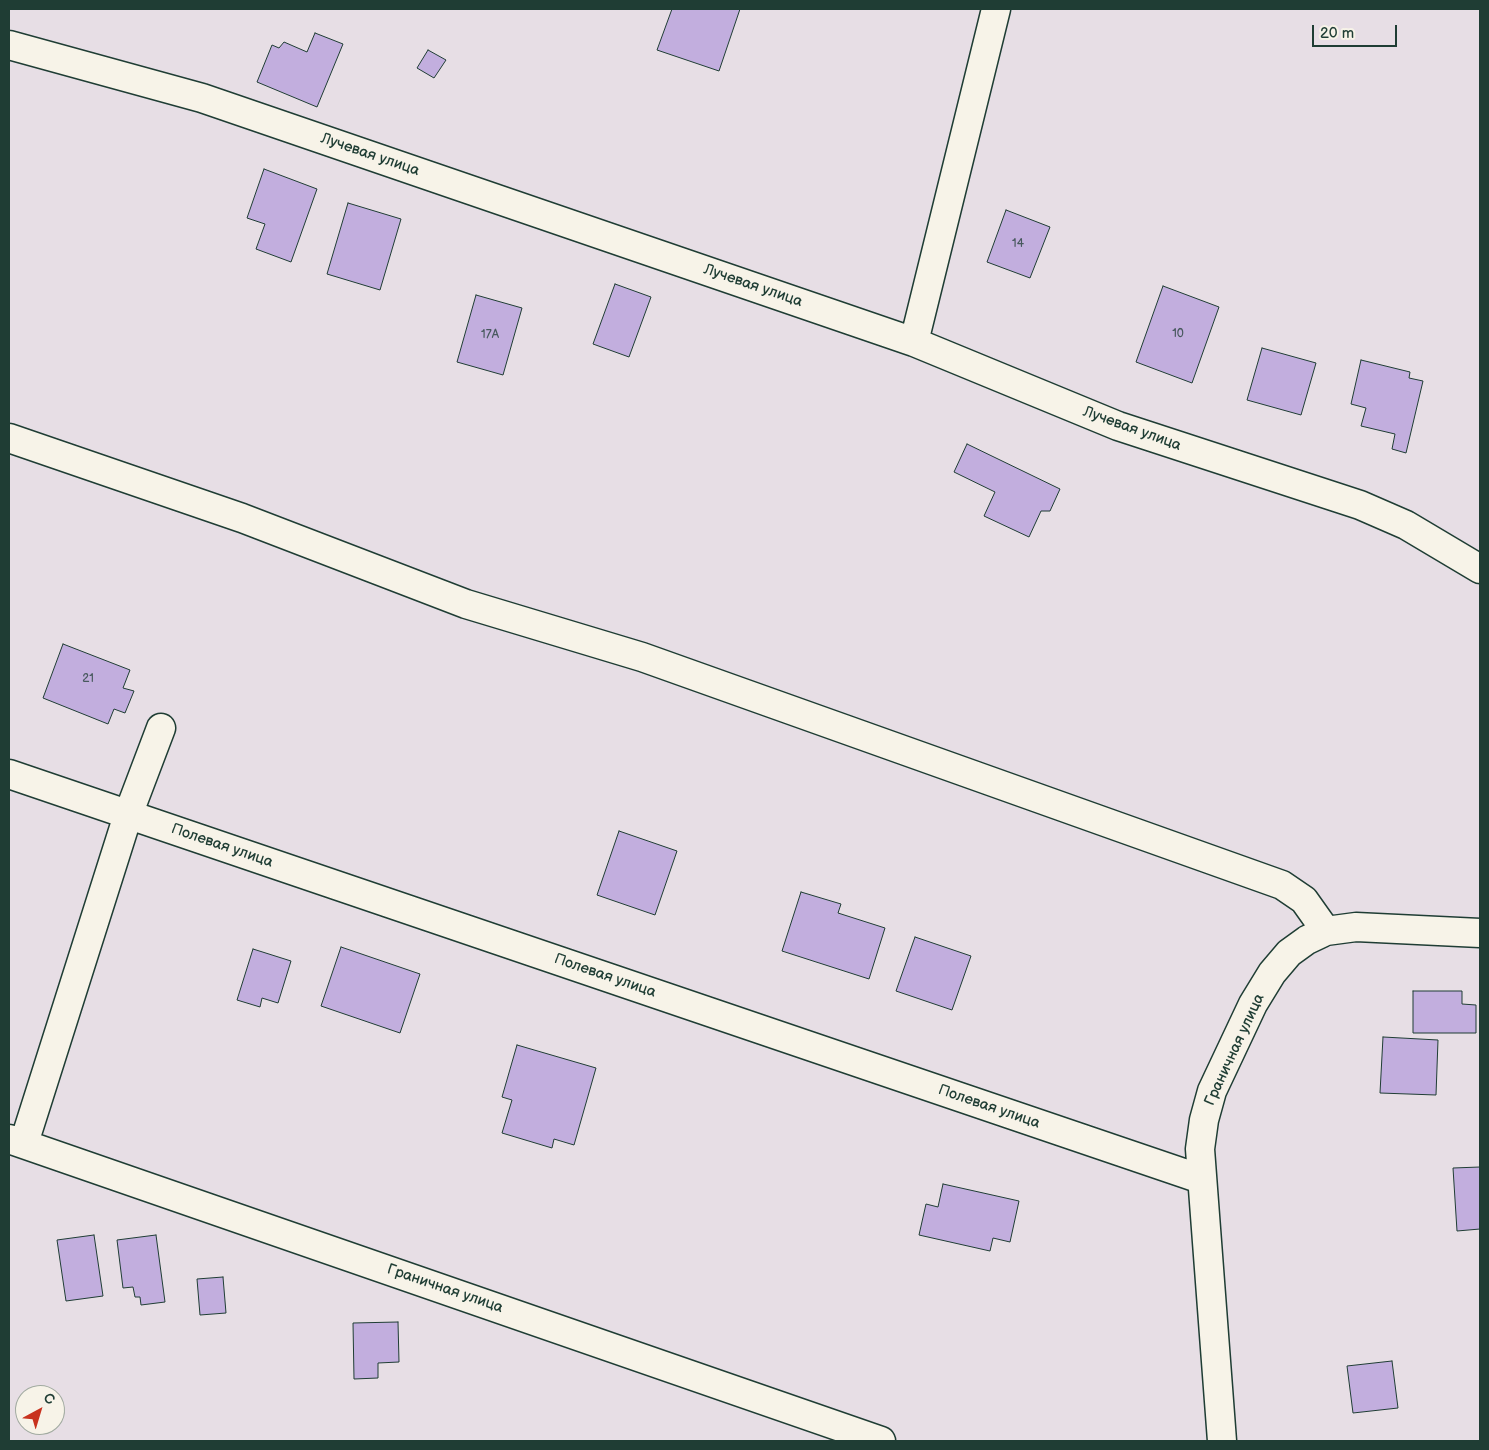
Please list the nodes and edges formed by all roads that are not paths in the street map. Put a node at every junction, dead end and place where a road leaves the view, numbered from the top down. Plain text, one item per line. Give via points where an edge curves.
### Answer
1 (996, 9) edge
2 (9, 46) edge
3 (914, 342) junction
4 (9, 438) edge
5 (1480, 569) edge
6 (161, 728) dead end
7 (9, 774) edge
8 (128, 815) junction
9 (1326, 931) junction
10 (1480, 934) edge
11 (16, 1141) edge
12 (1202, 1179) junction
13 (881, 1441) edge
14 (1222, 1441) edge

1 - 3 street
2 - 3 street, Лучевая улица via 202,98
3 - 5 street, Лучевая улица via 1118,426 1360,505 1406,525
4 - 9 street via 242,518 466,604 642,657 1282,885 1304,900
6 - 8 street
7 - 8 street, Полевая улица
8 - 11 street
8 - 12 street, Полевая улица
9 - 10 street, Граничная улица via 1356,927
9 - 12 street, Граничная улица via 1289,953 1272,973 1254,1004 1212,1091 1200,1149
11 - 13 street, Граничная улица
12 - 14 street, Граничная улица

